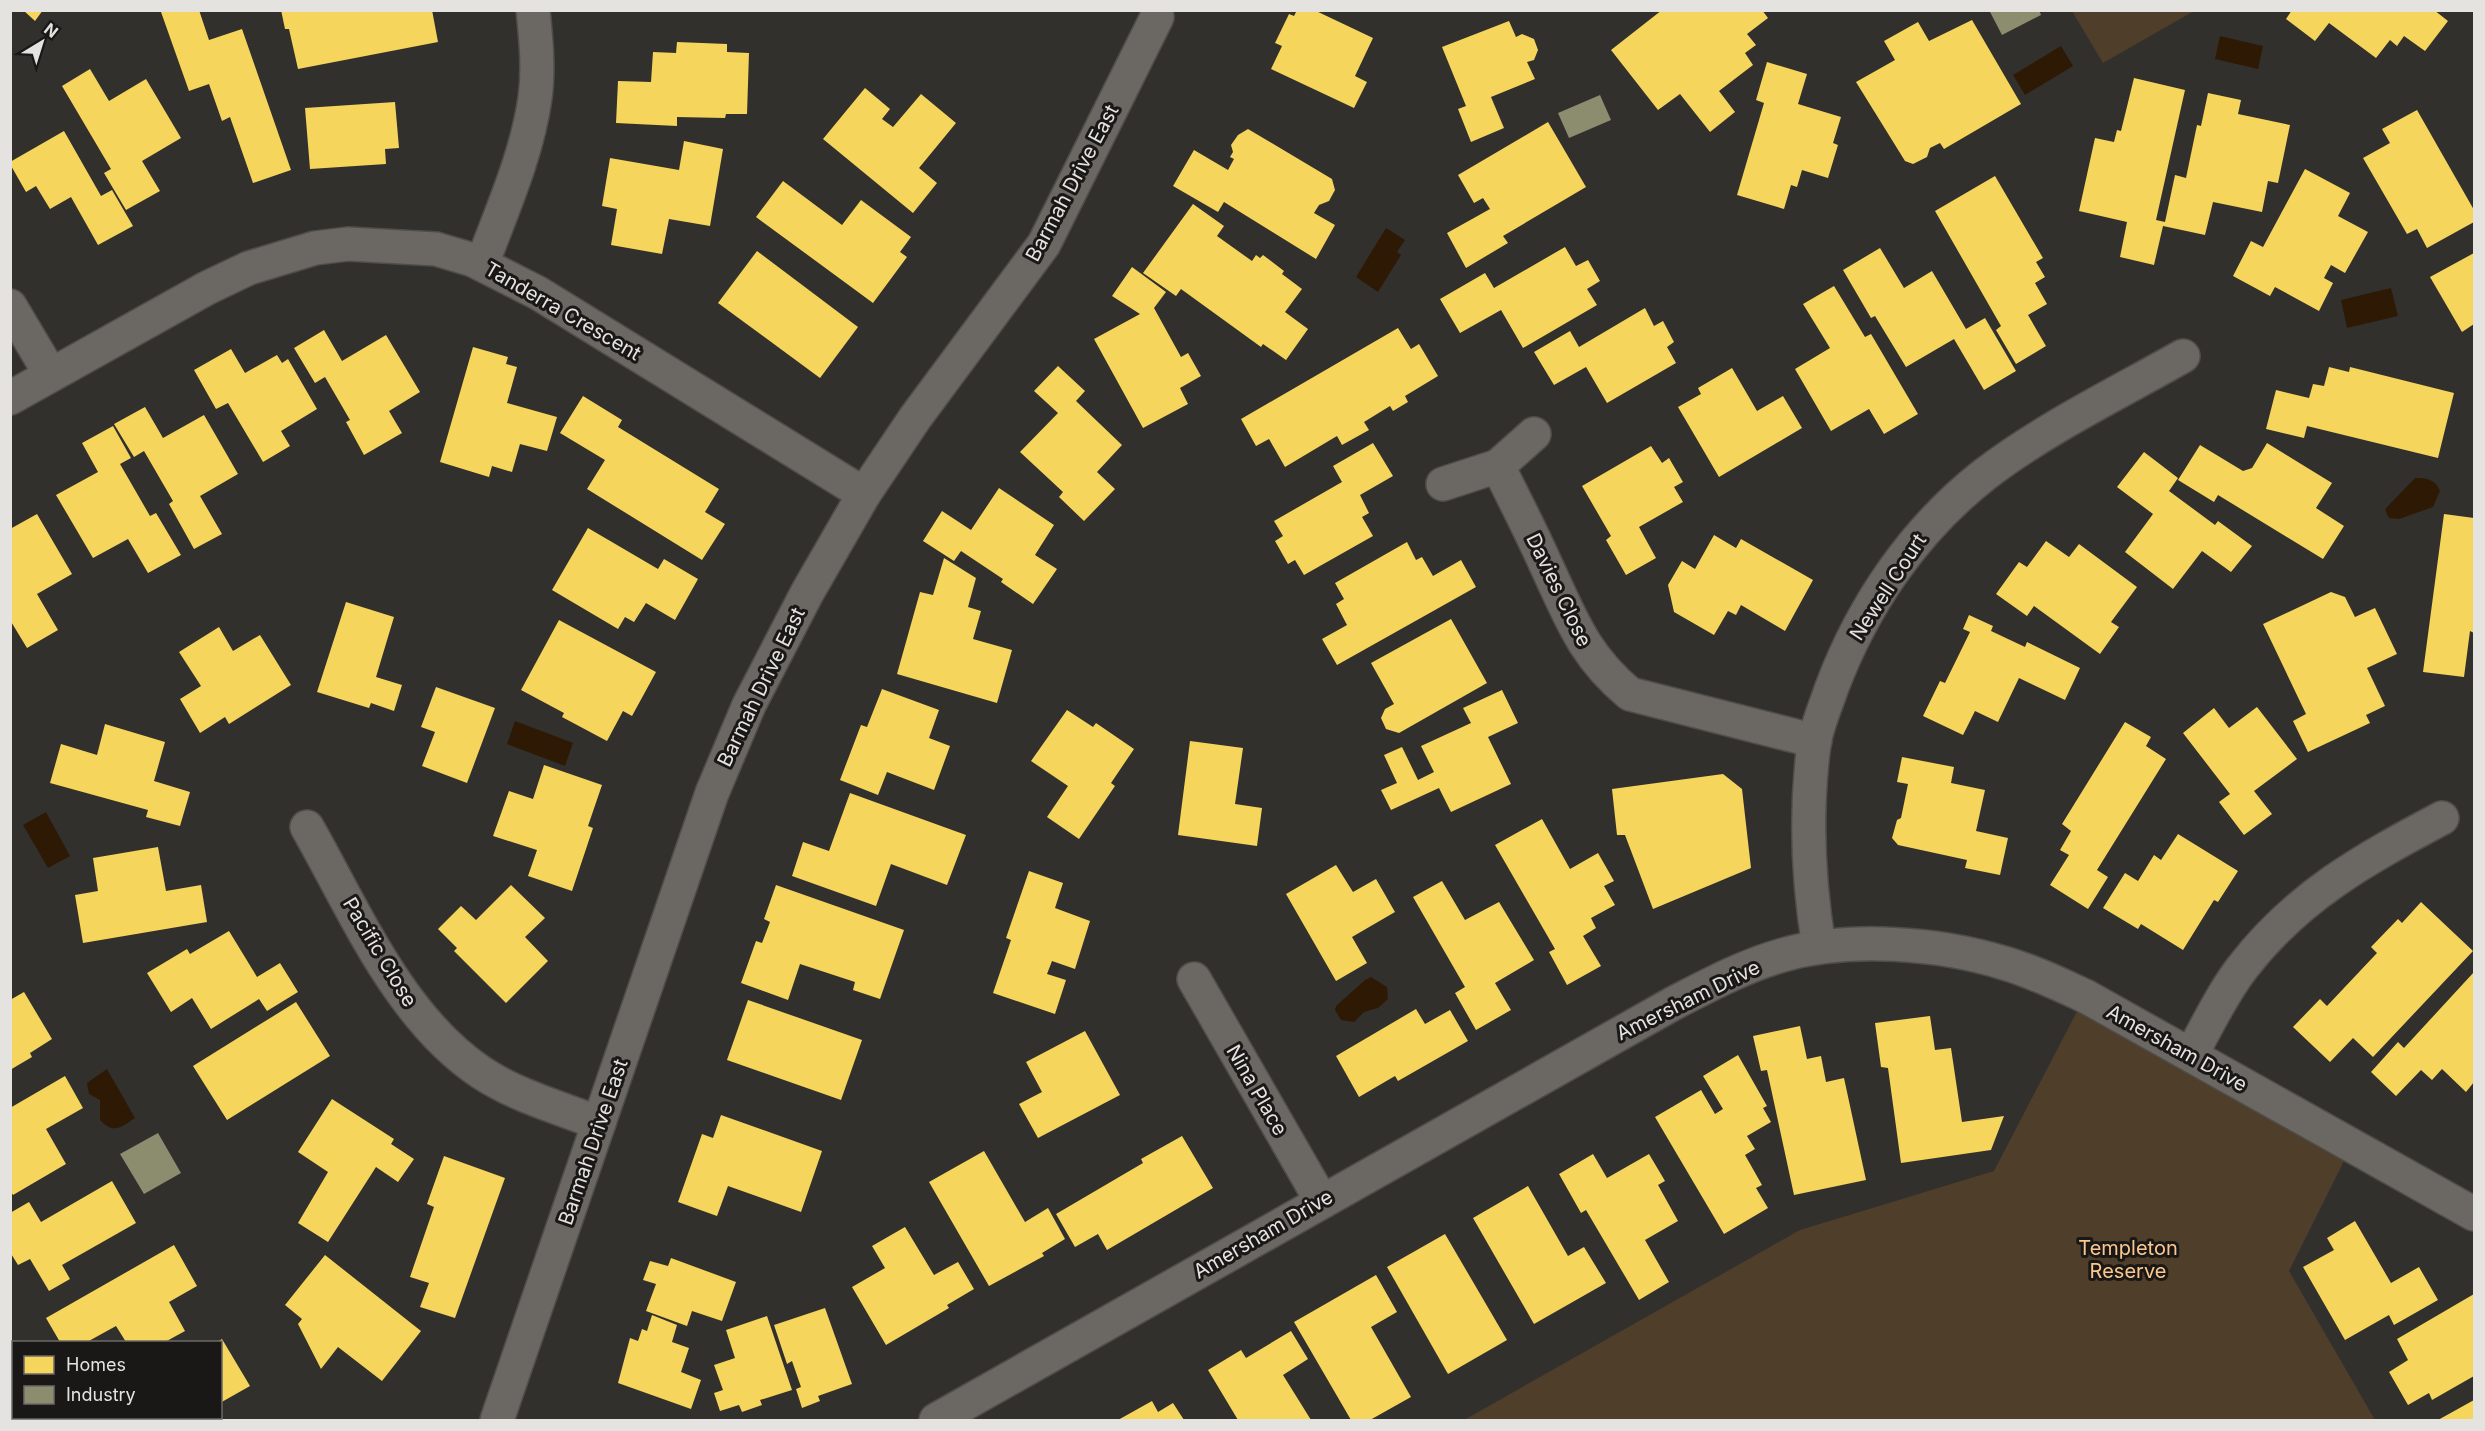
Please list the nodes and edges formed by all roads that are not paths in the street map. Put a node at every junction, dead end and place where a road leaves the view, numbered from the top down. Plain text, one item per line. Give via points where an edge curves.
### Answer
1 (533, 10) edge
2 (1154, 12) edge
3 (482, 264) junction
4 (10, 306) edge
5 (2183, 356) dead end
6 (51, 375) junction
7 (10, 399) edge
8 (1534, 434) dead end
9 (1498, 466) junction
10 (1443, 484) dead end
11 (864, 494) junction
12 (1815, 741) junction
13 (2442, 818) dead end
14 (307, 826) dead end
15 (1819, 947) junction
16 (1194, 979) dead end
17 (2191, 1055) junction
18 (599, 1123) junction
19 (1321, 1200) junction
20 (2475, 1214) edge
21 (498, 1420) edge
22 (936, 1420) edge

1 - 3 street via 536,68 530,124
2 - 11 street, Barmah Drive East via 1044,244 915,418
3 - 6 street, Tanderra Crescent via 436,249 391,245 348,244 281,257 207,288
3 - 11 street, Tanderra Crescent via 538,293
4 - 6 street
5 - 12 street, Newell Court via 2010,457 1984,475 1926,528 1860,623 1841,664
6 - 7 street, Tanderra Crescent
8 - 9 street
9 - 10 street
9 - 12 street, Davies Close via 1574,629 1613,680 1630,694
11 - 18 street, Barmah Drive East via 777,647 729,748
12 - 15 street, Newell Court via 1807,848
13 - 17 street via 2341,874 2276,929 2240,970
14 - 18 street, Pacific Close via 395,982 436,1035 458,1055 506,1086
15 - 17 street, Amersham Drive via 1891,945 1969,954 2006,963 2085,996
15 - 19 street, Amersham Drive via 1783,955 1708,985
16 - 19 street, Nina Place
17 - 20 street, Amersham Drive
18 - 21 street, Barmah Drive East
19 - 22 street, Amersham Drive

